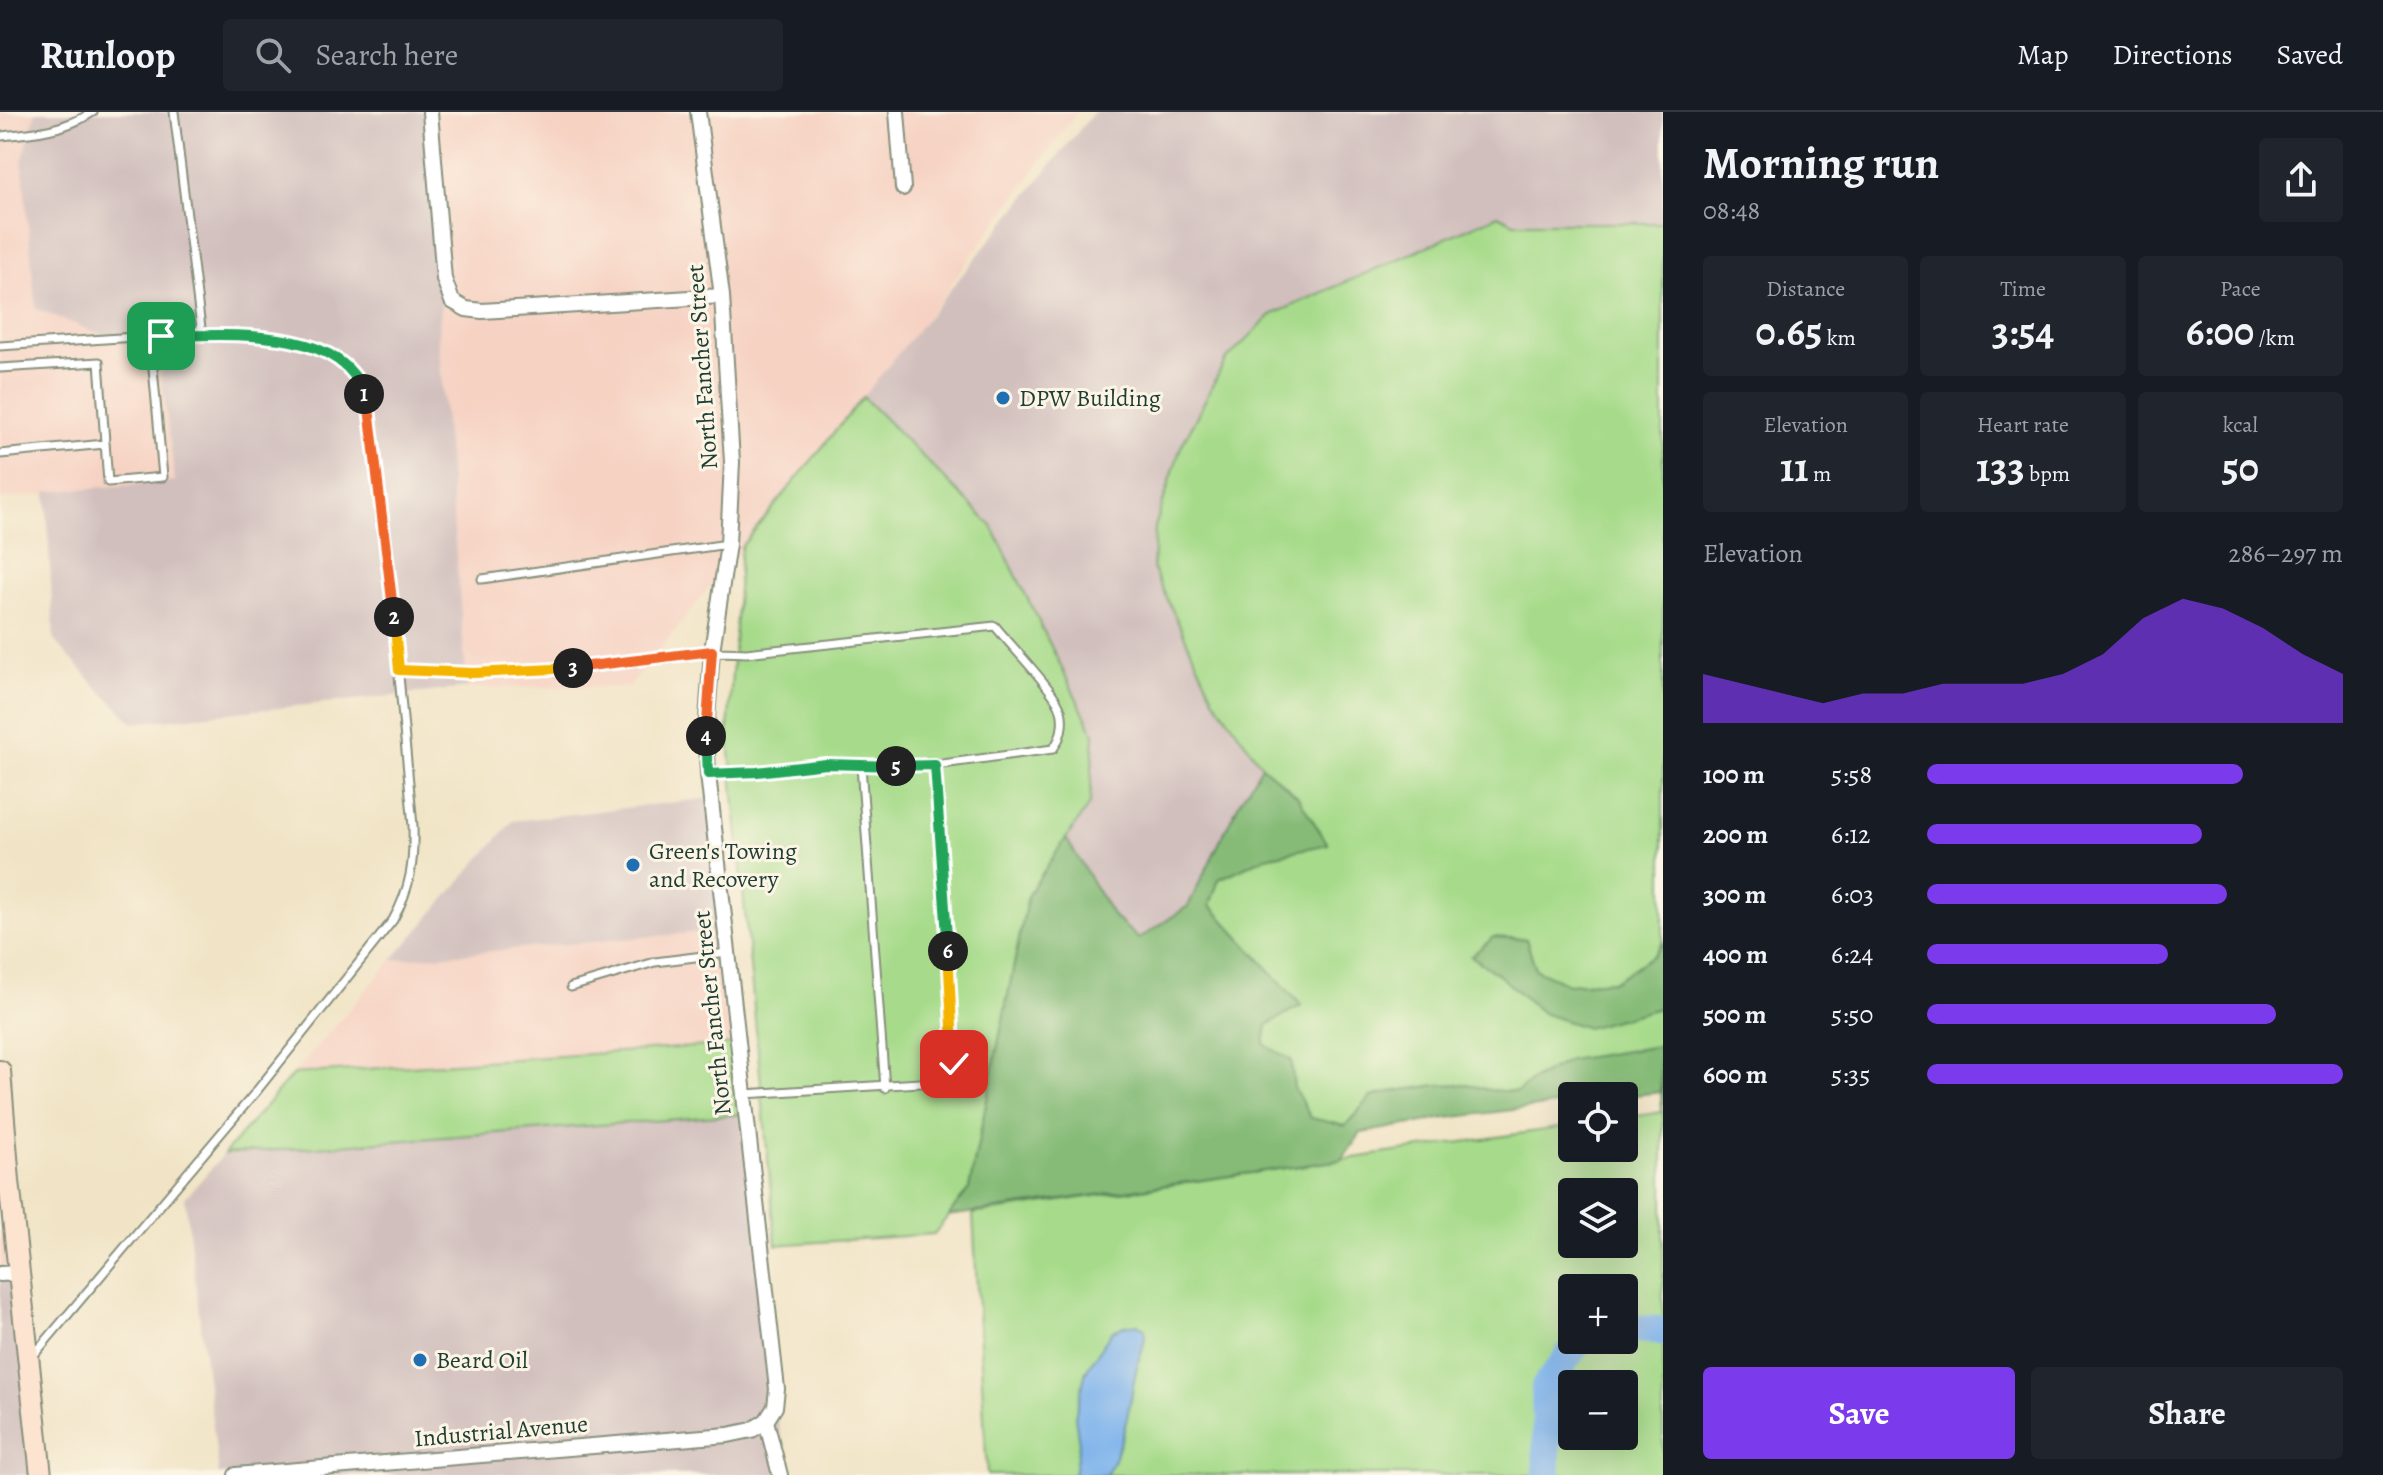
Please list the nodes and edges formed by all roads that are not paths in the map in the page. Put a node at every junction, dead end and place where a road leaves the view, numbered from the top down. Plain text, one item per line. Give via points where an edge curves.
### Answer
1 (93, 112) edge
2 (174, 112) edge
3 (430, 112) edge
4 (698, 112) edge
5 (897, 112) edge
6 (0, 136) edge
7 (903, 188) dead end
8 (722, 296) junction
9 (150, 336) junction
10 (202, 336) junction
11 (0, 346) edge
12 (0, 368) edge
13 (105, 444) junction
14 (0, 454) edge
15 (728, 544) junction
16 (482, 579) dead end
17 (712, 651) junction
18 (399, 670) junction
19 (935, 765) junction
20 (861, 766) junction
21 (708, 774) junction
22 (727, 953) junction
23 (571, 987) dead end
24 (0, 1071) edge
25 (0, 1077) edge
26 (885, 1088) junction
27 (742, 1095) junction
28 (4, 1182) edge
29 (10, 1274) edge
30 (27, 1363) junction
31 (766, 1421) junction
32 (41, 1475) edge
33 (236, 1475) edge
34 (780, 1475) edge

1 - 6 lane via 49,131
2 - 10 lane
3 - 8 street via 444,279 452,301 482,311
4 - 8 street, North Fancher Street
5 - 7 street
8 - 15 street, North Fancher Street via 732,462
9 - 10 lane
9 - 11 lane
9 - 13 lane via 163,477 108,482
10 - 18 lane via 256,336 310,345 342,362 359,380 369,408
12 - 13 lane via 99,362
13 - 14 lane
15 - 16 lane
15 - 17 street, North Fancher Street
17 - 18 lane via 589,667 474,673
17 - 19 lane via 746,653 995,626 1058,702 1061,739 1053,749
17 - 21 street, North Fancher Street
18 - 30 lane via 413,826 414,860 406,897 255,1093
19 - 20 lane
19 - 26 lane via 952,1081
20 - 21 lane
20 - 26 lane
21 - 22 street, North Fancher Street
22 - 23 lane via 655,962
22 - 27 street, North Fancher Street
24 - 25 main road
25 - 28 main road
26 - 27 lane
27 - 31 street, North Fancher Street via 777,1389
28 - 29 main road
29 - 30 main road
30 - 32 main road
31 - 33 street, Industrial Avenue via 728,1435
31 - 34 street

